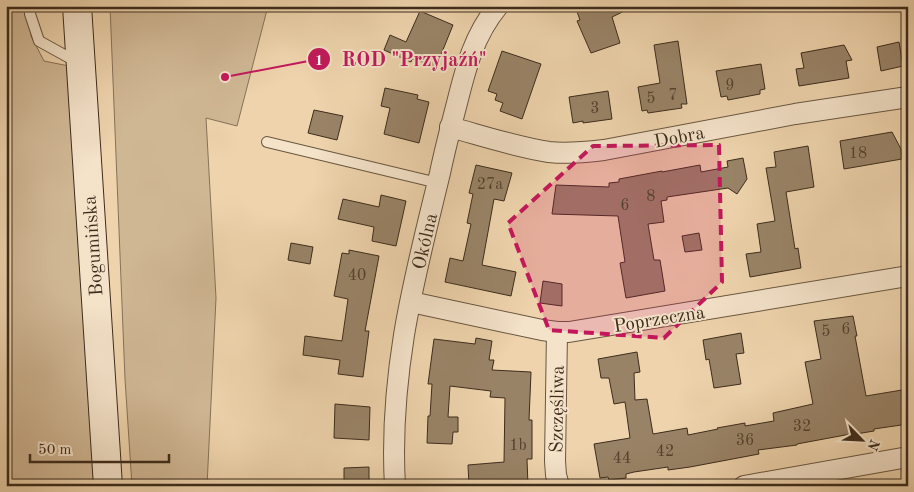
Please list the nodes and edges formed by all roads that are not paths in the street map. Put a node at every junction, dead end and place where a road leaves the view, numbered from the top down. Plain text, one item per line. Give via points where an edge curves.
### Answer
1 (31, 6) edge
2 (77, 6) edge
3 (498, 6) edge
4 (80, 63) junction
5 (908, 97) edge
6 (450, 127) junction
7 (267, 142) dead end
8 (438, 183) junction
9 (908, 276) edge
10 (411, 302) junction
11 (557, 332) junction
12 (908, 456) edge
13 (108, 486) edge
14 (395, 486) edge
15 (559, 486) edge
16 (744, 486) edge

1 - 4 lane via 30,14 39,41
2 - 4 street, Bogumińska
3 - 6 street, Okólna via 475,42
4 - 13 street, Bogumińska
5 - 6 street, Dobra via 583,152 549,152
6 - 8 street, Okólna
7 - 8 lane
8 - 10 street, Okólna
9 - 11 street, Poprzeczna via 611,326
10 - 11 street, Poprzeczna
10 - 14 street, Okólna via 396,394
11 - 15 street, Szczęśliwa via 555,461
12 - 16 street

